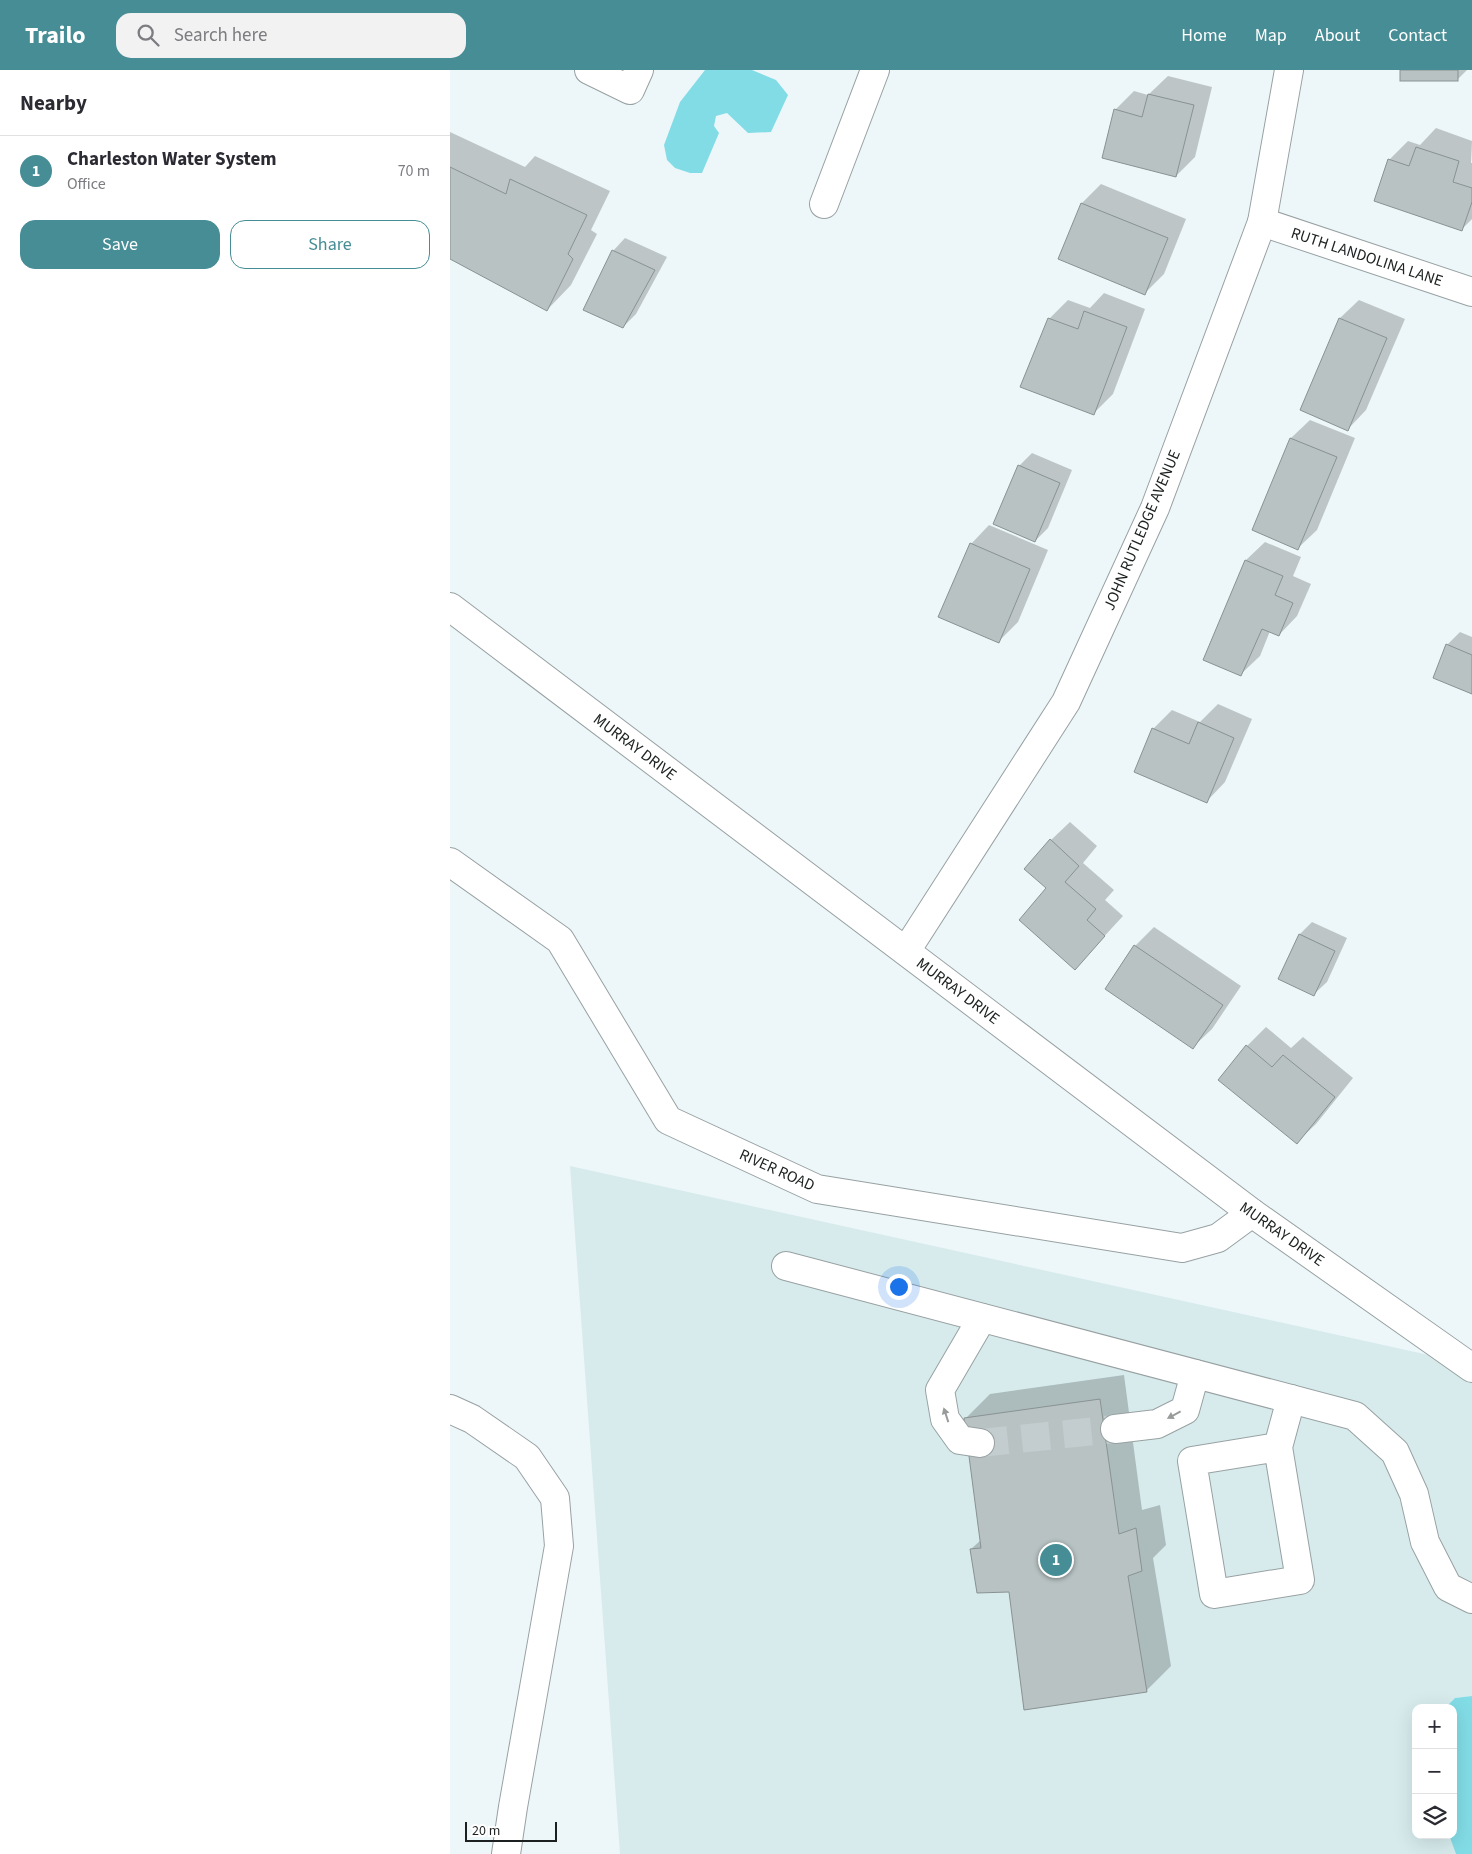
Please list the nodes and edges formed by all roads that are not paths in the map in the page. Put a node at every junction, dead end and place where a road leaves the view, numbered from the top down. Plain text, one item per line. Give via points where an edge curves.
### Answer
1 (589, 70) edge
2 (639, 70) edge
3 (875, 70) edge
4 (1289, 70) edge
5 (824, 204) dead end
6 (1262, 222) junction
7 (1472, 292) edge
8 (450, 607) edge
9 (450, 862) edge
10 (906, 951) junction
11 (1252, 1213) junction
12 (786, 1266) dead end
13 (982, 1318) junction
14 (1472, 1368) edge
15 (1195, 1374) junction
16 (1291, 1400) junction
17 (450, 1409) edge
18 (1116, 1429) tunnel mouth
19 (980, 1443) tunnel mouth
20 (1278, 1447) junction
21 (1472, 1599) edge
22 (506, 1854) edge

1 - 2 street via 630,90
3 - 5 street
4 - 6 street, JOHN RUTLEDGE AVENUE
6 - 7 street, RUTH LANDOLINA LANE
6 - 10 street, JOHN RUTLEDGE AVENUE via 1155,508 1066,702
8 - 10 street, MURRAY DRIVE
9 - 11 street, RIVER ROAD via 560,940 668,1120 817,1189 1182,1248 1218,1238
10 - 11 street, MURRAY DRIVE
11 - 14 street, MURRAY DRIVE
12 - 13 street
13 - 15 street
19 -> 13 street via 960,1440 945,1419 940,1390
15 - 16 street
15 -> 18 street via 1185,1410 1157,1424
16 - 20 street
16 - 21 street via 1355,1416 1395,1452 1414,1494 1425,1542 1448,1587
17 - 22 street via 472,1419 527,1457 555,1498 559,1546
20 - 20 street via 1192,1461 1214,1594 1300,1580

